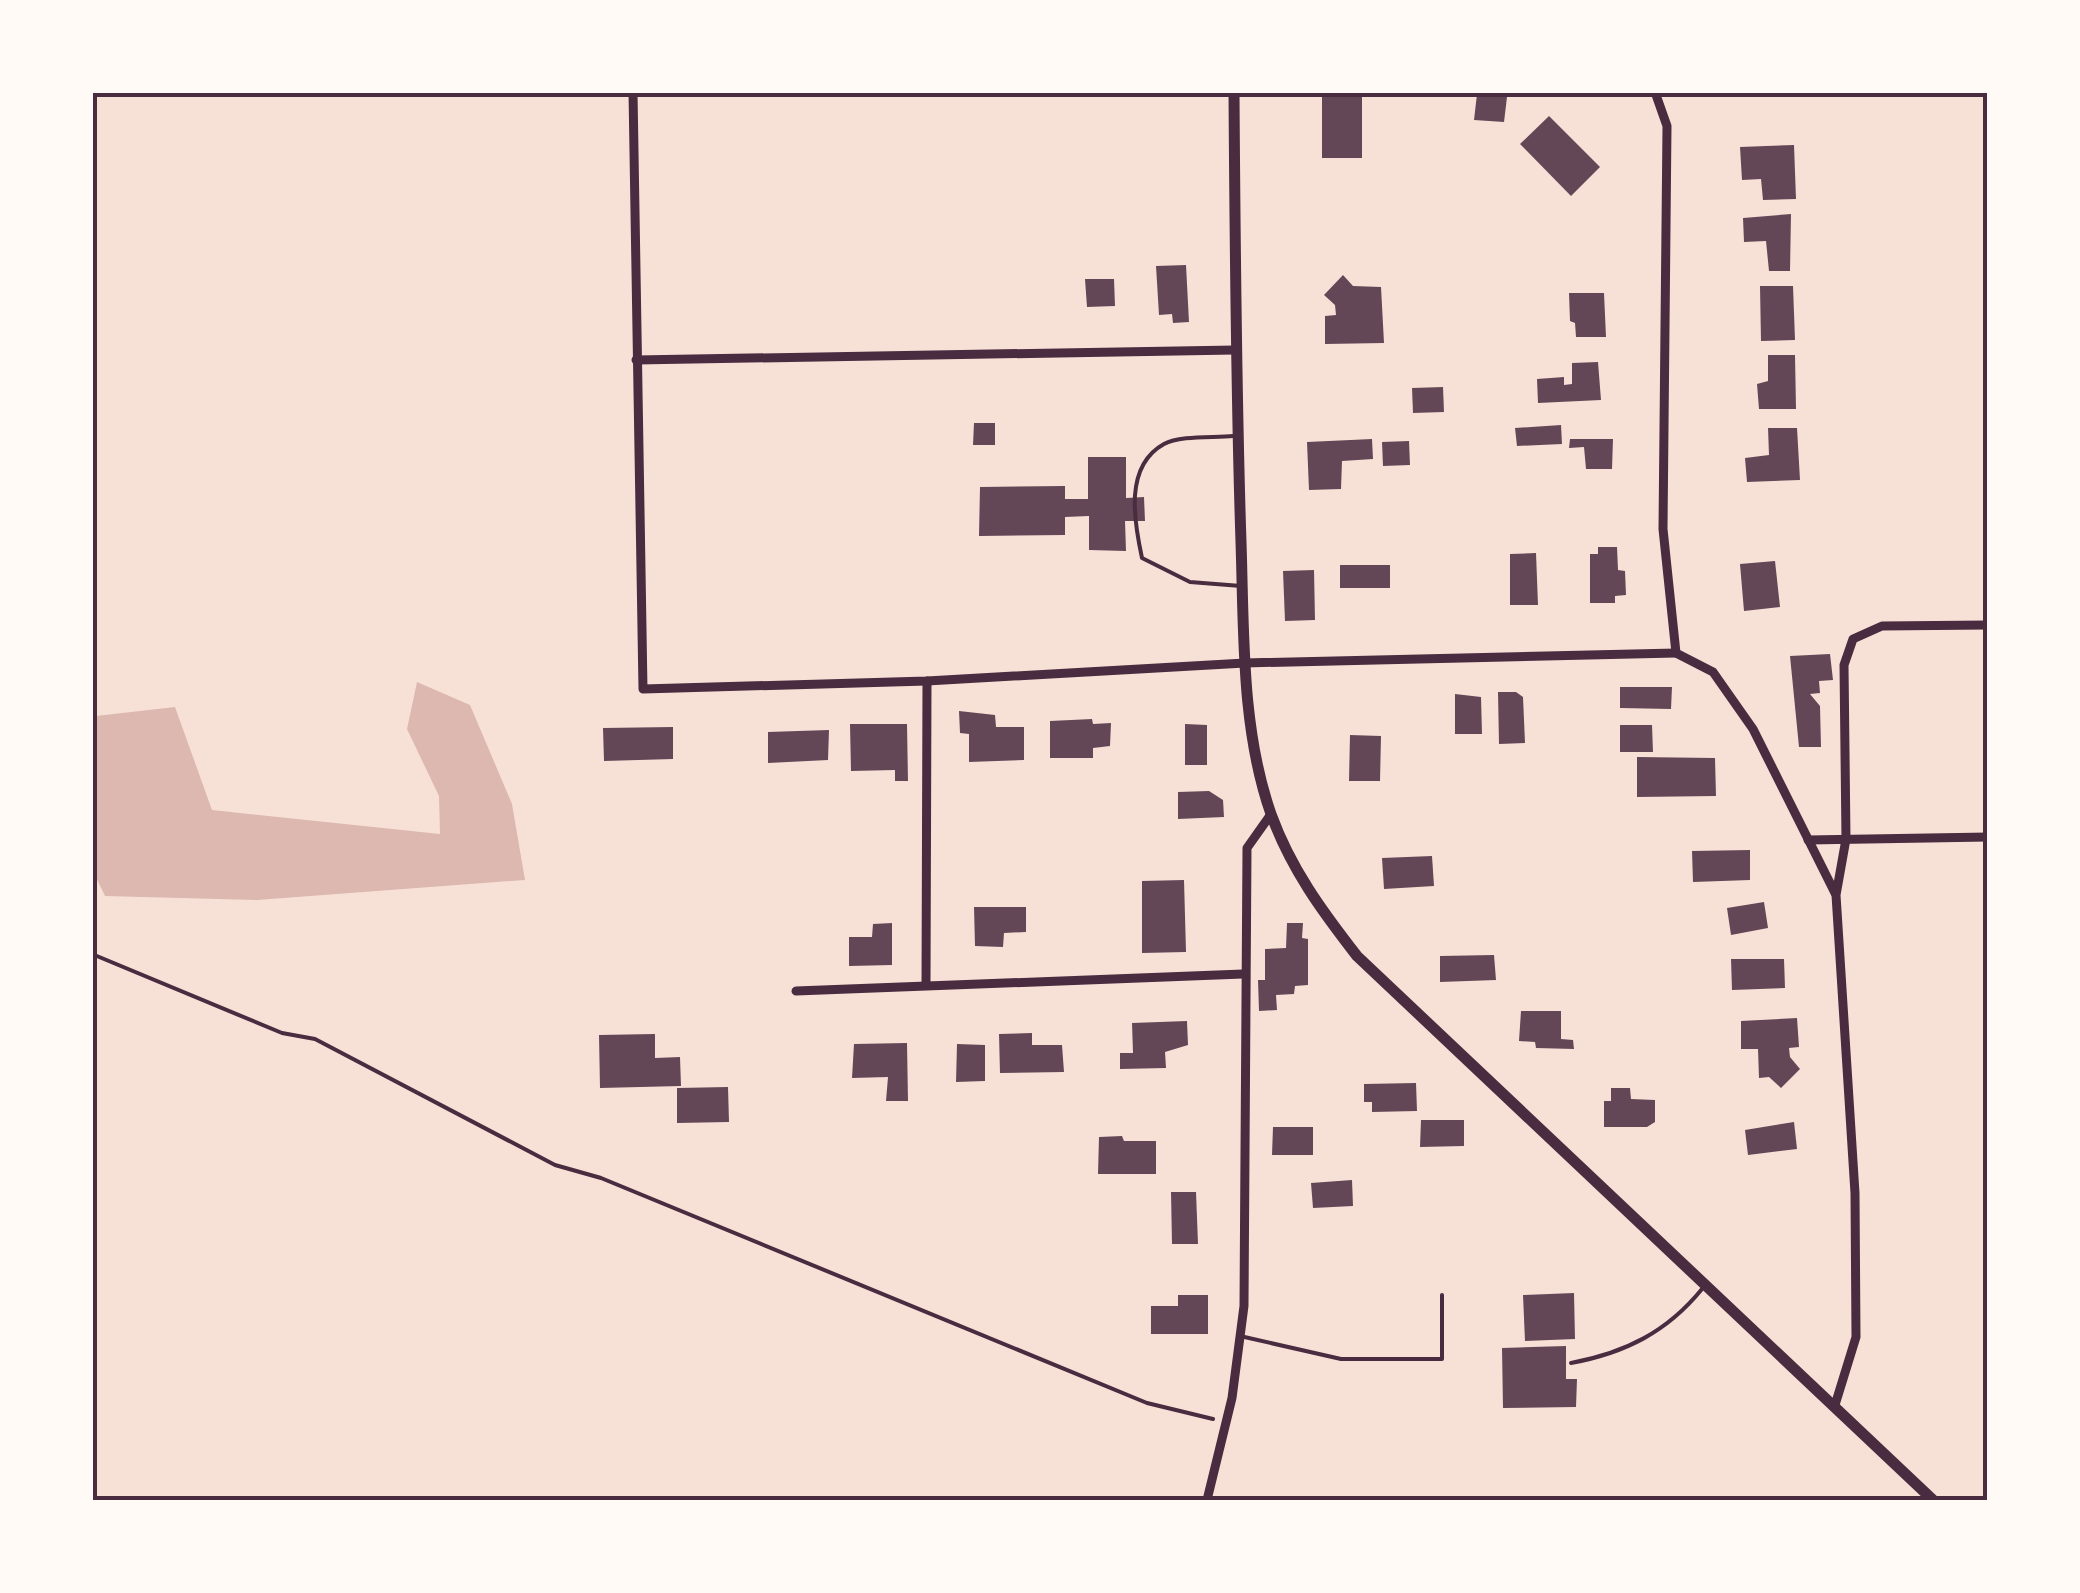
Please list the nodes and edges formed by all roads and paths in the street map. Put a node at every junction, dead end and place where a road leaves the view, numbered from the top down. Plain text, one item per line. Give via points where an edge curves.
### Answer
1 (633, 92) edge
2 (1234, 92) edge
3 (1655, 92) edge
4 (1235, 350) junction
5 (636, 360) junction
6 (1238, 436) junction
7 (1243, 586) junction
8 (1988, 625) edge
9 (1676, 652) junction
10 (1245, 663) junction
11 (926, 681) junction
12 (1271, 814) junction
13 (1988, 837) edge
14 (1846, 839) junction
15 (1808, 840) junction
16 (1836, 895) junction
17 (92, 954) edge
18 (1243, 974) junction
19 (926, 985) junction
20 (796, 992) dead end
21 (1706, 1284) junction
22 (1442, 1294) dead end
23 (1240, 1336) junction
24 (1571, 1363) dead end
25 (1834, 1405) junction
26 (1217, 1420) dead end
27 (1207, 1500) edge
28 (1933, 1500) edge

1 - 5 street
2 - 4 street
3 - 9 street via 1666,126 1662,529
4 - 5 street
4 - 6 street
5 - 11 street via 643,689
6 - 7 street
6 - 7 lane via 1164,443 1138,469 1134,519 1142,558 1190,582
7 - 10 street
8 - 14 street via 1882,626 1853,639 1844,665
9 - 10 street
9 - 15 street via 1713,672 1753,729
10 - 11 street
10 - 12 street
11 - 19 street
12 - 18 street via 1247,848
12 - 21 street via 1302,885 1357,956
13 - 14 street
14 - 15 street
14 - 16 street
15 - 16 street
16 - 25 street via 1856,1337
17 - 26 path via 282,1033 315,1040 555,1165 1148,1403
18 - 19 street
18 - 23 street
19 - 20 street
21 - 24 lane via 1673,1321 1632,1346
21 - 25 street
22 - 23 lane via 1442,1359 1340,1359
23 - 27 street
25 - 28 street

